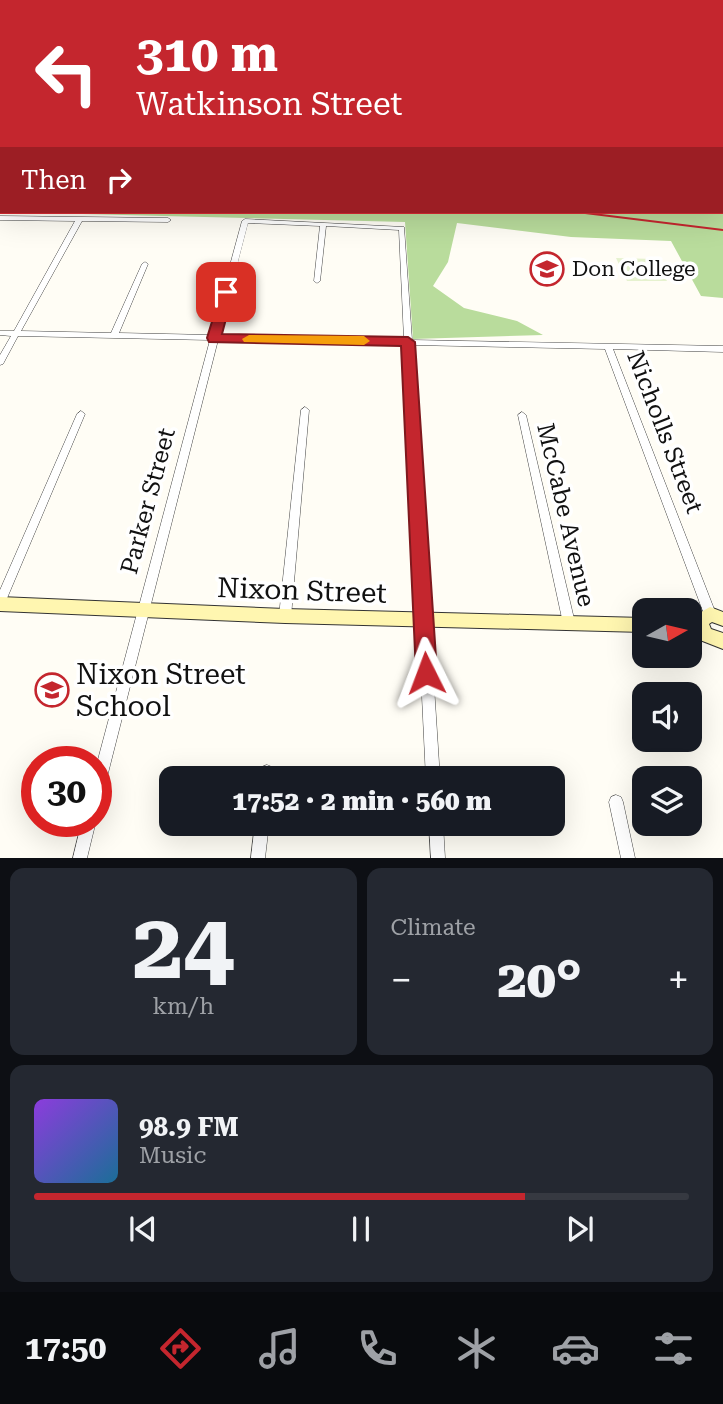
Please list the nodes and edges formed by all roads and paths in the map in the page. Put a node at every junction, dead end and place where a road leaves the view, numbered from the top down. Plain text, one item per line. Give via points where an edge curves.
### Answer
1 (0, 218) edge
2 (80, 218) junction
3 (168, 220) dead end
4 (323, 224) junction
5 (145, 264) dead end
6 (317, 281) dead end
7 (0, 333) edge
8 (17, 333) junction
9 (114, 335) junction
10 (214, 338) junction
11 (408, 342) junction
12 (608, 346) junction
13 (723, 349) edge
14 (0, 362) edge
15 (305, 410) dead end
16 (81, 414) dead end
17 (522, 415) dead end
18 (0, 603) edge
19 (142, 611) junction
20 (285, 616) junction
21 (423, 619) junction
22 (706, 622) edge
23 (569, 623) junction
24 (632, 625) edge
25 (722, 643) edge
26 (108, 746) edge
27 (432, 766) edge
28 (616, 802) dead end
29 (261, 836) edge
30 (437, 836) edge
31 (85, 837) edge
32 (80, 858) edge
33 (258, 858) edge
34 (438, 858) edge
35 (628, 858) edge

1 - 2 street
2 - 3 street
2 - 8 street
4 - 6 street
4 - 10 street, Parker Street via 245,221
4 - 11 street via 402,228
5 - 9 street
7 - 8 street
8 - 9 street
8 - 14 street
9 - 10 street
10 - 11 street
10 - 19 street, Parker Street
11 - 12 street
11 - 21 street
12 - 13 street
12 - 22 street, Nicholls Street
15 - 20 street
16 - 18 street
17 - 23 street, McCabe Avenue
18 - 19 street, Nixon Street
19 - 20 street, Nixon Street
19 - 26 street, Parker Street
20 - 21 street, Nixon Street
21 - 23 street, Nixon Street
21 - 27 street
22 - 25 street via 710,639
23 - 24 street, Nixon Street
28 - 35 street
29 - 33 street
30 - 34 street
31 - 32 street

